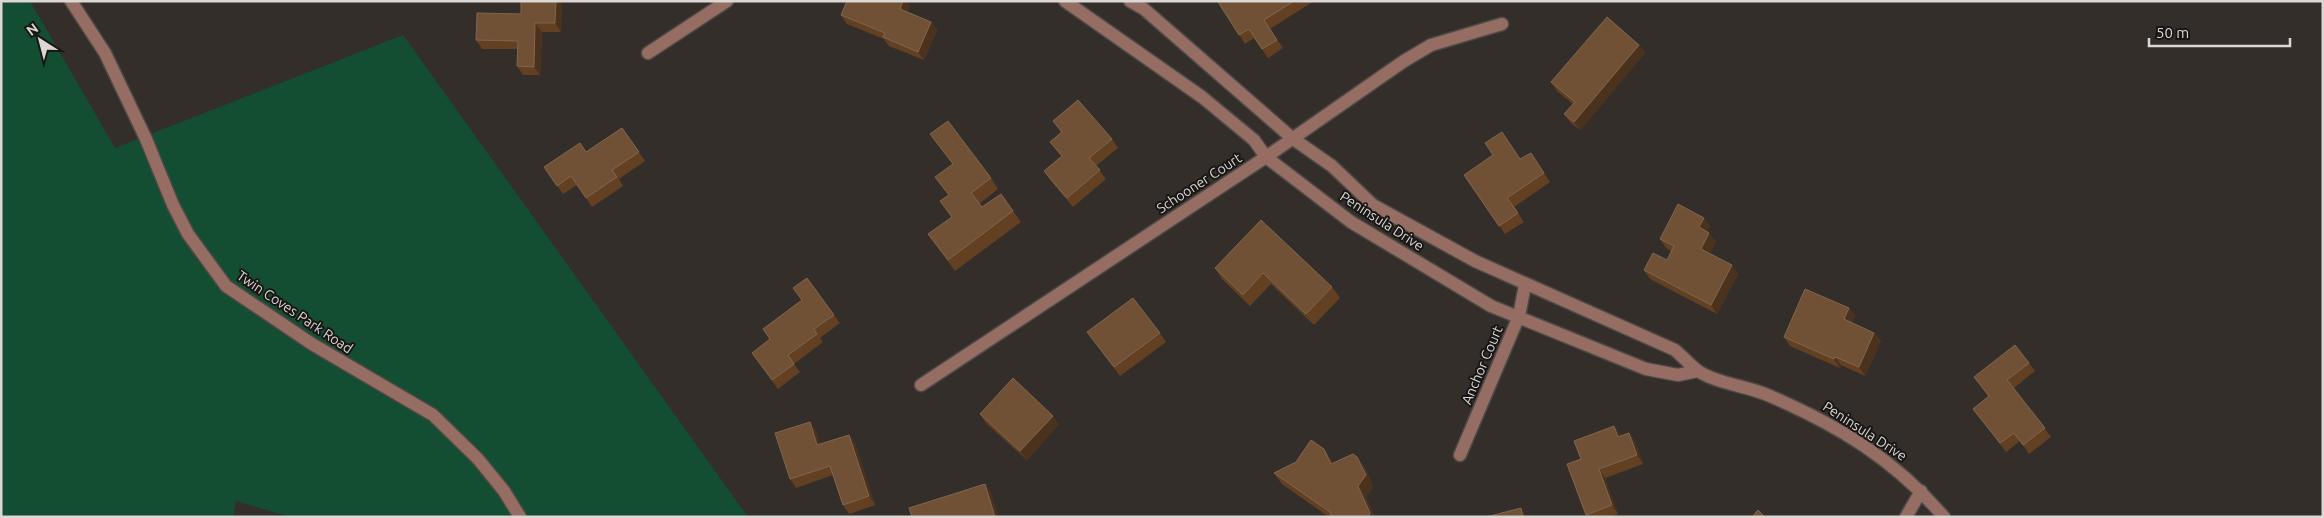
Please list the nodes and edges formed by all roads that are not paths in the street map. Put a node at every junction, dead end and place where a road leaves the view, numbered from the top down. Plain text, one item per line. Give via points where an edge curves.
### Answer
1 (71, 1) edge
2 (727, 1) edge
3 (1065, 1) edge
4 (1130, 1) edge
5 (1502, 24) dead end
6 (648, 53) dead end
7 (1292, 138) junction
8 (1266, 157) junction
9 (1525, 285) junction
10 (1519, 316) junction
11 (1698, 371) junction
12 (921, 384) dead end
13 (1460, 455) dead end
14 (1921, 490) junction
15 (520, 517) edge
16 (1906, 517) edge
17 (1944, 517) edge

1 - 15 street, Twin Coves Park Road via 105,53 188,234 226,286 312,344 433,415 478,459
2 - 6 street
3 - 8 street, Peninsula Drive via 1202,96 1254,140
4 - 7 street, Peninsula Drive via 1144,9
5 - 7 street, Schooner Court via 1431,46
7 - 8 street, Schooner Court
7 - 9 street, Peninsula Drive via 1332,166 1373,205 1474,261
8 - 10 street, Peninsula Drive via 1351,222 1492,306
8 - 12 street, Schooner Court
9 - 10 street, Anchor Court
9 - 11 street, Peninsula Drive via 1675,350
10 - 11 street, Peninsula Drive via 1646,369 1678,375
10 - 13 street, Anchor Court
11 - 14 street, Peninsula Drive via 1753,389 1820,418 1893,465
14 - 16 street
14 - 17 street, Peninsula Drive

